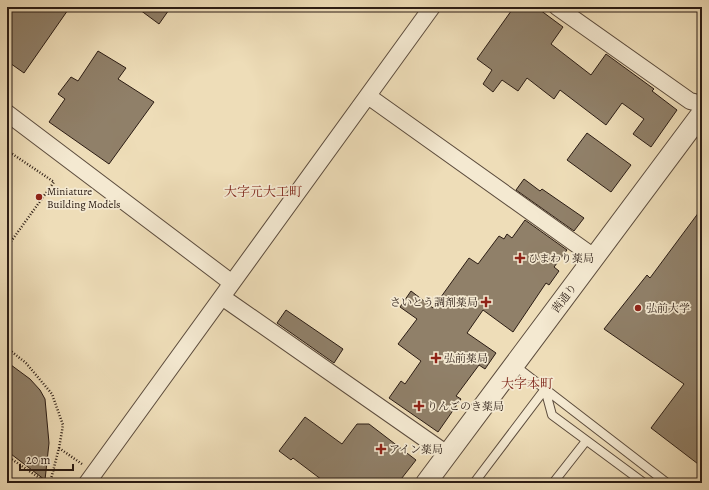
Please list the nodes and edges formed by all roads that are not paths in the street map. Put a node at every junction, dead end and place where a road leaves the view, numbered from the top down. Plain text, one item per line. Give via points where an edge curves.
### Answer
1 (432, 7) edge
2 (557, 7) edge
3 (368, 96) junction
4 (702, 104) edge
5 (702, 112) edge
6 (7, 113) edge
7 (594, 257) junction
8 (232, 283) junction
9 (222, 297) junction
10 (514, 365) junction
11 (545, 389) junction
12 (586, 441) junction
13 (448, 454) junction
14 (91, 478) edge
15 (428, 482) edge
16 (474, 483) edge
17 (553, 483) edge
18 (644, 483) edge
19 (667, 483) edge

1 - 3 street
2 - 4 street via 690,101
3 - 7 street
3 - 8 street
5 - 7 street, 茜通り
6 - 8 street
7 - 10 street, 茜通り
8 - 9 street
9 - 13 street
9 - 14 street
10 - 11 lane
10 - 13 street, 茜通り
11 - 12 lane via 552,415
11 - 16 lane
11 - 19 lane
12 - 17 lane
12 - 18 lane
13 - 15 street, 茜通り

